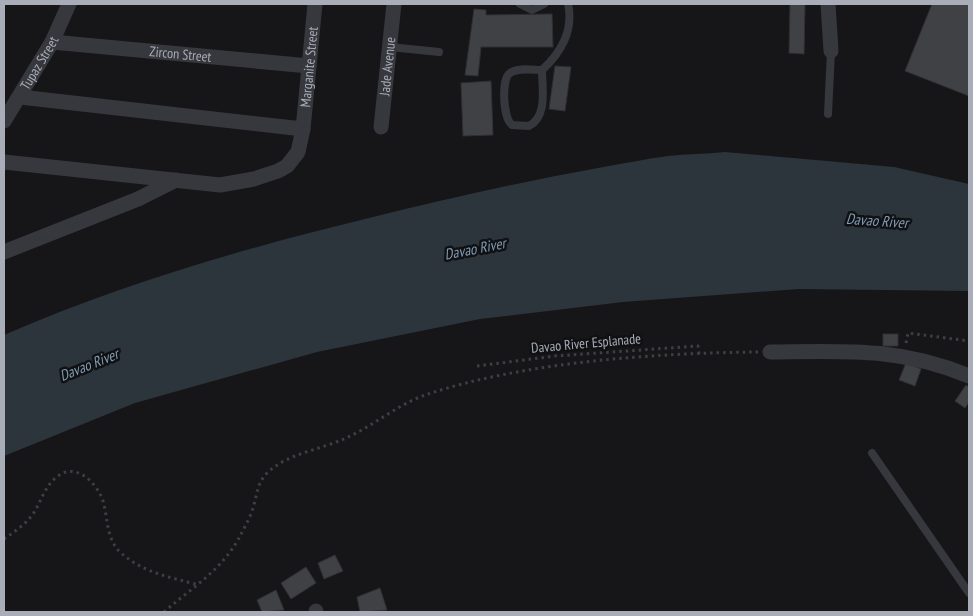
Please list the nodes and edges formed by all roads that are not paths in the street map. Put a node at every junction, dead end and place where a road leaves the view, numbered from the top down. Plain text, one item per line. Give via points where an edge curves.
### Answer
1 (69, 4) edge
2 (310, 4) edge
3 (315, 4) edge
4 (394, 4) edge
5 (520, 4) edge
6 (544, 4) edge
7 (568, 4) edge
8 (828, 4) edge
9 (52, 42) junction
10 (390, 47) junction
11 (831, 51) joint
12 (439, 52) dead end
13 (309, 66) junction
14 (542, 70) junction
15 (20, 97) junction
16 (828, 114) dead end
17 (4, 121) edge
18 (381, 127) dead end
19 (303, 129) junction
20 (4, 162) edge
21 (176, 180) junction
22 (4, 252) edge
23 (770, 352) road end
24 (969, 376) edge
25 (872, 453) dead end
26 (969, 593) edge

1 - 9 street, Tupaz Street
2 - 3 street
3 - 13 street, Marganite Street
4 - 10 street, Jade Avenue
5 - 6 lane via 532,10
7 - 14 lane via 564,42 555,58
8 - 11 street
9 - 13 street, Zircon Street
9 - 15 street, Tupaz Street
10 - 12 lane
10 - 18 street, Jade Avenue
11 - 16 lane
13 - 19 street, Marganite Street
14 - 14 lane via 516,70 508,75 505,115 512,124 529,126 539,117
15 - 17 street, Tupaz Street
15 - 19 street
19 - 21 street, Marganite Street via 298,152 287,166 278,171 220,185
20 - 21 street, Marganite Street
21 - 22 street via 138,199
23 - 24 street via 886,353
25 - 26 lane

